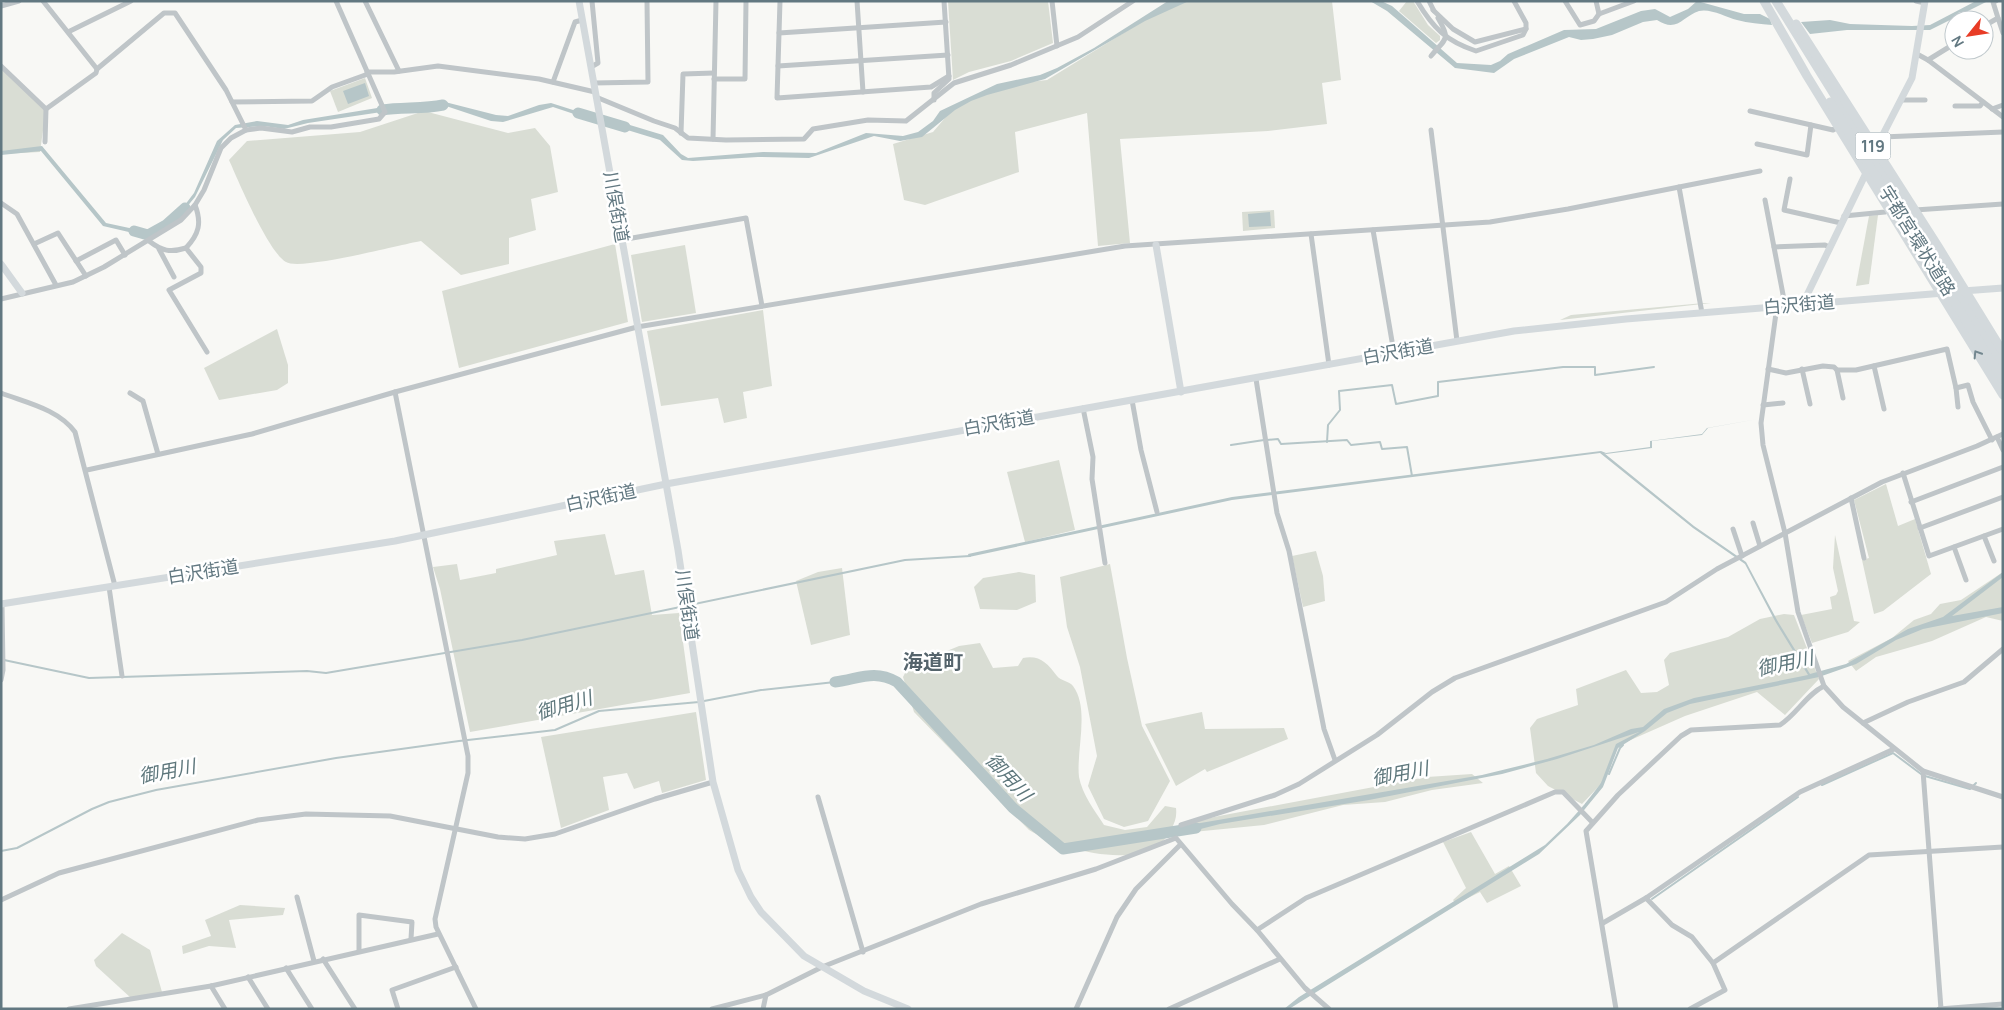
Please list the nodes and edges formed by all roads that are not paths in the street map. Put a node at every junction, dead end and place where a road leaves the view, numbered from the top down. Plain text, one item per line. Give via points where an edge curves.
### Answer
1 (19, 1) edge
2 (43, 1) edge
3 (131, 1) edge
4 (336, 1) edge
5 (365, 1) edge
6 (579, 1) edge
7 (592, 1) edge
8 (647, 1) edge
9 (716, 1) edge
10 (746, 1) edge
11 (780, 1) edge
12 (857, 1) edge
13 (944, 1) edge
14 (1052, 1) edge
15 (1133, 1) edge
16 (1417, 1) edge
17 (1514, 1) edge
18 (1565, 1) edge
19 (1596, 1) edge
20 (1634, 1) edge
21 (1765, 1) edge
22 (1776, 1) edge
23 (1780, 1) edge
24 (1916, 1) edge
25 (1996, 1) edge
26 (1431, 2) edge
27 (1925, 2) edge
28 (1, 6) edge
29 (1433, 10) junction
30 (1599, 14) junction
31 (1998, 18) junction
32 (582, 20) junction
33 (1994, 20) edge
34 (946, 22) junction
35 (859, 28) junction
36 (1526, 29) junction
37 (68, 32) junction
38 (779, 33) junction
39 (2003, 33) edge
40 (1447, 38) junction
41 (1057, 46) junction
42 (1944, 50) edge
43 (1917, 54) junction
44 (948, 55) junction
45 (1430, 56) dead end
46 (861, 60) junction
47 (1928, 60) junction
48 (1, 66) edge
49 (778, 66) junction
50 (591, 67) junction
51 (97, 69) junction
52 (399, 71) junction
53 (367, 73) junction
54 (714, 76) junction
55 (949, 76) junction
56 (553, 82) junction
57 (594, 83) junction
58 (863, 92) junction
59 (596, 95) junction
60 (934, 100) junction
61 (1901, 100) junction
62 (1925, 100) dead end
63 (232, 102) junction
64 (1983, 102) junction
65 (2003, 105) edge
66 (1955, 106) dead end
67 (46, 109) junction
68 (1992, 109) junction
69 (1750, 111) dead end
70 (2003, 117) edge
71 (1811, 125) junction
72 (244, 127) junction
73 (1838, 127) junction
74 (1431, 130) dead end
75 (2003, 132) edge
76 (681, 133) junction
77 (1882, 137) junction
78 (712, 139) junction
79 (45, 142) dead end
80 (1757, 144) dead end
81 (1860, 145) junction
82 (1875, 149) junction
83 (1760, 171) dead end
84 (1866, 173) junction
85 (1790, 179) dead end
86 (1679, 187) junction
87 (1765, 200) dead end
88 (1, 203) edge
89 (2003, 204) edge
90 (195, 205) junction
91 (1889, 210) junction
92 (1915, 210) junction
93 (1843, 220) junction
94 (1443, 225) junction
95 (1373, 230) junction
96 (1311, 234) junction
97 (150, 240) junction
98 (622, 240) junction
99 (34, 244) junction
100 (1156, 245) junction
101 (1774, 247) junction
102 (186, 248) junction
103 (1829, 248) junction
104 (159, 249) junction
105 (125, 255) junction
106 (76, 261) junction
107 (1, 264) edge
108 (86, 276) junction
109 (174, 277) dead end
110 (56, 285) junction
111 (2003, 288) edge
112 (1965, 291) junction
113 (22, 293) junction
114 (1940, 294) junction
115 (1, 299) edge
116 (1805, 304) junction
117 (1785, 305) junction
118 (762, 306) junction
119 (1777, 306) junction
120 (1702, 313) junction
121 (1965, 313) junction
122 (637, 326) junction
123 (1457, 341) junction
124 (207, 352) dead end
125 (2003, 352) edge
126 (1394, 353) junction
127 (1328, 365) junction
128 (1874, 366) junction
129 (2003, 366) edge
130 (1768, 369) junction
131 (1802, 369) junction
132 (1837, 370) junction
133 (1256, 379) junction
134 (2003, 380) edge
135 (1956, 388) junction
136 (395, 392) junction
137 (1181, 392) junction
138 (1, 393) edge
139 (130, 393) dead end
140 (2003, 395) edge
141 (1843, 398) dead end
142 (1132, 400) junction
143 (1783, 403) dead end
144 (1810, 404) dead end
145 (1763, 405) junction
146 (1958, 407) dead end
147 (1083, 408) junction
148 (1884, 409) dead end
149 (1997, 437) edge
150 (2003, 450) edge
151 (158, 454) junction
152 (2003, 466) edge
153 (87, 470) junction
154 (1903, 473) junction
155 (666, 484) junction
156 (2003, 497) edge
157 (1851, 498) junction
158 (1911, 502) junction
159 (1157, 512) dead end
160 (1752, 523) dead end
161 (1920, 528) junction
162 (1732, 529) dead end
163 (2003, 529) edge
164 (1785, 533) junction
165 (424, 535) junction
166 (1984, 536) junction
167 (1760, 546) junction
168 (1954, 547) junction
169 (1742, 556) junction
170 (1864, 558) dead end
171 (1994, 561) dead end
172 (1105, 563) dead end
173 (1966, 580) dead end
174 (112, 586) junction
175 (2, 604) edge
176 (2003, 649) edge
177 (122, 676) dead end
178 (1, 680) edge
179 (1824, 686) junction
180 (1863, 723) junction
181 (1894, 749) junction
182 (1335, 760) junction
183 (1922, 771) junction
184 (713, 782) junction
185 (818, 797) dead end
186 (2003, 797) edge
187 (1592, 822) junction
188 (1181, 825) dead end
189 (456, 828) junction
190 (1180, 845) junction
191 (2003, 847) edge
192 (1928, 851) junction
193 (297, 897) dead end
194 (1646, 898) junction
195 (1, 900) edge
196 (1603, 923) junction
197 (1257, 930) junction
198 (438, 934) junction
199 (411, 939) junction
200 (359, 951) junction
201 (862, 952) junction
202 (323, 959) junction
203 (1280, 959) junction
204 (314, 961) junction
205 (1713, 963) junction
206 (456, 967) junction
207 (822, 967) junction
208 (286, 968) junction
209 (248, 977) junction
210 (211, 986) junction
211 (766, 995) junction
212 (2003, 1004) edge
213 (1996, 1006) edge
214 (69, 1009) edge
215 (226, 1009) edge
216 (268, 1009) edge
217 (312, 1009) edge
218 (356, 1009) edge
219 (398, 1009) edge
220 (476, 1009) edge
221 (712, 1009) edge
222 (763, 1009) edge
223 (908, 1009) edge
224 (1076, 1009) edge
225 (1169, 1009) edge
226 (1329, 1009) edge
227 (1616, 1009) edge
228 (1690, 1009) edge
229 (1940, 1009) edge

1 - 28 street
2 - 37 street
3 - 37 street
4 - 53 street
5 - 52 street
6 - 32 main road, 川俣街道
7 - 50 street via 598,63
8 - 57 street via 648,82
9 - 54 street
10 - 54 street via 745,79
11 - 38 street
12 - 35 street
13 - 34 street
14 - 41 street
15 - 41 street via 1078,37
16 - 40 street via 1429,22
17 - 36 street
18 - 30 street via 1580,25 1594,21
19 - 30 street
20 - 30 street
21 - 73 highway, 119
21 - 81 highway, 宇都宮環状道路 / 119
22 - 81 highway, 宇都宮環状道路 / 119
23 - 82 highway, 119
24 - 27 street
25 - 31 street
26 - 29 street
27 - 43 main road
29 - 36 street via 1452,30 1471,41
29 - 40 street
31 - 33 street
31 - 39 street
32 - 50 main road, 川俣街道
32 - 56 street via 574,22
34 - 35 street
34 - 44 street
35 - 38 street
35 - 46 street
36 - 40 street via 1523,35 1476,51
37 - 51 street
38 - 49 street
40 - 45 street
41 - 60 street via 954,83
42 - 47 street
43 - 47 street
43 - 61 main road via 1912,78
44 - 46 street
44 - 55 street
46 - 49 street
46 - 58 street
47 - 64 street
48 - 67 street
49 - 58 street via 777,98
50 - 57 main road, 川俣街道
51 - 63 street via 170,11 175,13
51 - 67 street via 96,73
52 - 53 street
52 - 56 street via 438,66
53 - 63 street via 332,87 312,101
53 - 72 street via 384,110 380,119 331,127 310,126 292,132
54 - 76 street via 683,74
54 - 78 street
55 - 58 street via 931,87
55 - 60 street via 934,93
56 - 59 street
57 - 59 main road, 川俣街道
59 - 76 street
59 - 98 main road, 川俣街道
60 - 78 street via 906,121 868,120 812,129 804,139
61 - 62 street
61 - 77 main road
63 - 72 street
64 - 66 street via 1980,106
64 - 68 street
65 - 68 street
67 - 79 street
68 - 70 street
69 - 71 street
71 - 73 street via 1833,130
71 - 80 street via 1807,155
72 - 90 street via 221,148
73 - 84 highway, 119
74 - 94 street
75 - 77 street
76 - 78 street via 688,138
77 - 82 main road
81 - 121 highway, 宇都宮環状道路 / 119
82 - 84 main road
82 - 92 highway, 119
83 - 86 street
84 - 91 highway, 119
84 - 93 main road
85 - 93 street via 1784,210
86 - 94 street via 1500,220
86 - 120 street
87 - 101 street
88 - 99 street via 17,214
89 - 92 street
90 - 97 street via 181,220
90 - 102 street via 200,218 197,236
91 - 93 street
91 - 114 highway, 119
92 - 112 highway, 119
93 - 103 main road
94 - 95 street
94 - 123 street
95 - 96 street
95 - 126 street
96 - 100 street
96 - 127 street
97 - 104 street
97 - 105 street
98 - 118 street via 746,218
98 - 122 main road, 川俣街道
99 - 106 street via 58,232
99 - 110 street
100 - 118 street via 1125,246
100 - 137 main road
101 - 103 street via 1825,245
101 - 117 street
102 - 104 street
102 - 124 street via 201,267 201,273 169,290
103 - 116 main road
104 - 109 street
105 - 106 street via 116,240
105 - 108 street
106 - 108 street
107 - 113 main road
108 - 110 street
110 - 113 street
111 - 112 main road, 白沢街道
112 - 114 main road, 白沢街道
112 - 125 highway, 119
113 - 115 street
114 - 116 main road, 白沢街道
140 -> 114 highway, 119
116 - 117 main road, 白沢街道
117 - 119 main road, 白沢街道
118 - 122 street
119 - 120 main road, 白沢街道
119 - 130 street
120 - 123 main road, 白沢街道 via 1543,327
121 - 129 highway, 宇都宮環状道路 / 119
121 - 134 highway, 宇都宮環状道路 / 119
122 - 136 street
122 - 155 main road, 川俣街道
123 - 126 main road, 白沢街道
126 - 127 main road, 白沢街道
127 - 133 main road, 白沢街道
128 - 132 street
128 - 135 street via 1947,349
128 - 148 street
130 - 131 street via 1786,372
130 - 145 street
131 - 132 street via 1822,366
131 - 144 street
132 - 141 street
133 - 137 main road, 白沢街道
133 - 182 street via 1277,513 1289,551 1324,729
135 - 146 street
135 - 149 street via 1968,385 1973,402
136 - 151 street via 252,434
136 - 165 street
137 - 142 main road, 白沢街道
138 - 153 street via 67,421 75,432
139 - 151 street via 143,401
142 - 147 main road, 白沢街道
142 - 159 street
143 - 145 street
145 - 164 street via 1763,445
147 - 155 main road, 白沢街道
147 - 172 street via 1093,457 1092,479
149 - 150 street
149 - 154 street
151 - 153 street
152 - 158 street
153 - 174 street
154 - 157 street
154 - 158 street
155 - 165 main road, 白沢街道
155 - 184 main road, 川俣街道
156 - 161 street
157 - 164 street
157 - 170 street
158 - 161 street
160 - 167 street
161 - 168 street via 1928,556
162 - 169 street
163 - 166 street
164 - 167 street
164 - 179 street via 1798,612
165 - 174 main road, 白沢街道
165 - 189 street via 468,756 468,773
166 - 168 street
166 - 171 street
167 - 169 street
168 - 173 street
169 - 182 street via 1666,602 1456,678 1432,692 1377,735
174 - 175 main road, 白沢街道
174 - 177 street
175 - 178 street
176 - 180 street via 1964,682 1908,702
179 - 180 street
179 - 187 street via 1780,725 1691,730 1618,794
180 - 181 street
181 - 183 street
181 - 194 street via 1800,792
182 - 188 street via 1299,784
183 - 186 street
183 - 192 street
184 - 189 street via 555,834 498,837
184 - 207 main road, 川俣街道 via 738,870 751,897 788,942
185 - 201 street
187 - 196 street via 1586,831
187 - 197 street via 1563,792 1555,792 1306,898
189 - 195 street via 390,816 344,813 258,820 58,873
189 - 198 street via 435,919
190 - 197 street
190 - 201 street via 1176,838 1096,869 981,904
190 - 224 street via 1136,889 1117,917
191 - 192 street
192 - 205 street via 1869,855
192 - 229 street
193 - 204 street
194 - 196 street
194 - 205 street via 1672,925 1692,937
196 - 227 street
197 - 203 street
198 - 199 street
198 - 206 street
199 - 200 street
199 - 200 street via 412,922 359,915
200 - 202 street
201 - 207 street
202 - 204 street
202 - 218 street
203 - 225 street
203 - 226 street
204 - 208 street
205 - 228 street via 1725,990
206 - 219 street via 392,990
206 - 220 street
207 - 211 street
207 - 223 main road, 川俣街道 via 864,991
208 - 209 street
208 - 217 street
209 - 210 street
209 - 216 street
210 - 214 street
210 - 215 street
211 - 221 street
211 - 222 street
212 - 213 street
213 - 229 street

